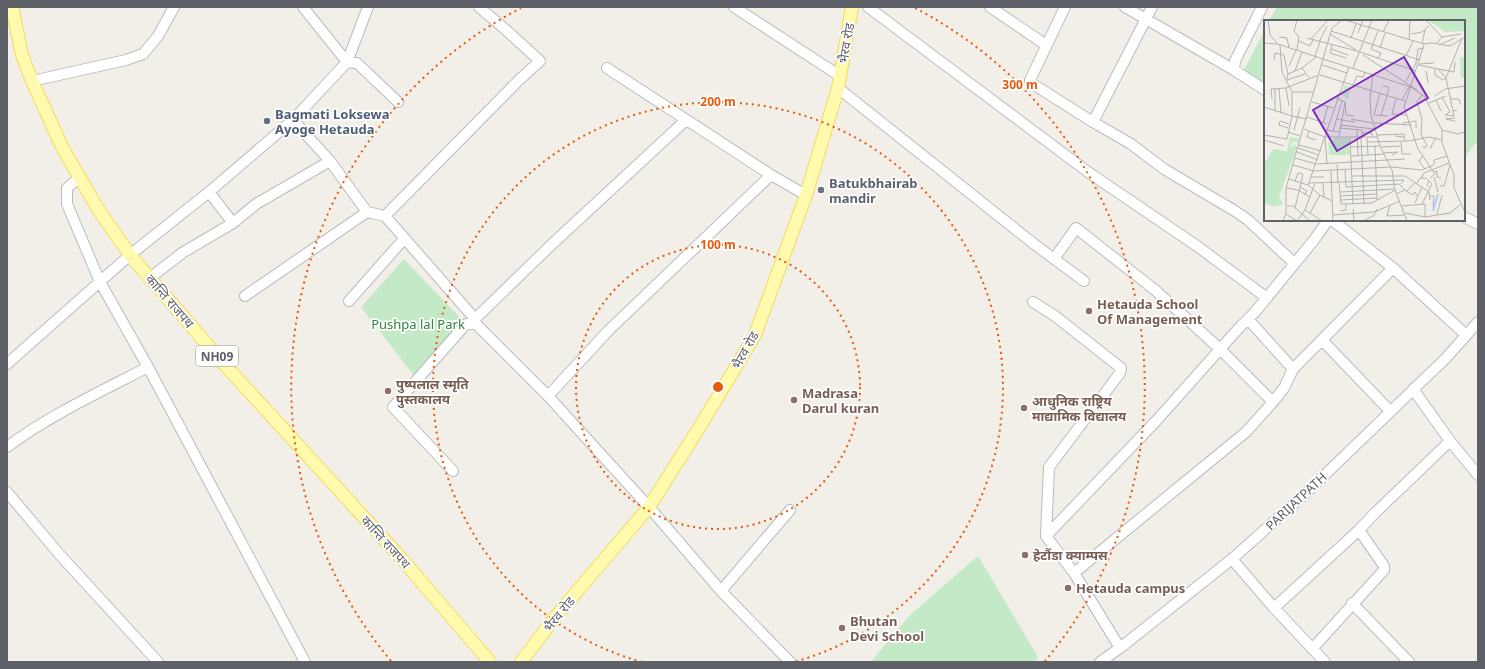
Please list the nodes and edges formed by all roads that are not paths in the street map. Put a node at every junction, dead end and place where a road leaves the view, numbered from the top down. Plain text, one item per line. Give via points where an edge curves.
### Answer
1 (12, 7) edge
2 (174, 7) edge
3 (303, 7) edge
4 (368, 7) edge
5 (479, 7) edge
6 (734, 7) edge
7 (852, 7) edge
8 (868, 7) edge
9 (990, 7) edge
10 (1065, 7) edge
11 (1125, 7) edge
12 (1152, 7) edge
13 (1262, 7) edge
14 (1146, 19) junction
15 (1046, 45) junction
16 (347, 62) junction
17 (607, 68) dead end
18 (1234, 70) junction
19 (32, 81) junction
20 (839, 82) junction
21 (1264, 89) edge
22 (398, 102) dead end
23 (293, 120) junction
24 (686, 120) junction
25 (1093, 122) junction
26 (330, 161) junction
27 (771, 175) junction
28 (79, 178) junction
29 (209, 192) junction
30 (806, 195) junction
31 (367, 212) junction
32 (384, 216) junction
33 (1465, 218) edge
34 (1327, 221) edge
35 (1333, 221) edge
36 (233, 223) junction
37 (1478, 224) edge
38 (403, 240) junction
39 (130, 255) junction
40 (1054, 259) junction
41 (1294, 263) junction
42 (1393, 268) junction
43 (150, 278) junction
44 (1084, 281) dead end
45 (100, 282) junction
46 (246, 296) dead end
47 (1267, 298) junction
48 (349, 301) dead end
49 (1033, 302) dead end
50 (1248, 319) junction
51 (475, 322) junction
52 (1478, 322) edge
53 (1466, 335) junction
54 (1322, 340) junction
55 (1220, 349) junction
56 (7, 364) edge
57 (148, 367) junction
58 (1293, 369) junction
59 (1413, 389) junction
60 (548, 396) junction
61 (1273, 402) junction
62 (1390, 411) junction
63 (1450, 441) junction
64 (7, 447) edge
65 (453, 471) dead end
66 (1478, 475) edge
67 (7, 492) edge
68 (649, 507) junction
69 (790, 510) dead end
70 (1359, 530) junction
71 (1046, 536) junction
72 (1232, 559) junction
73 (1074, 573) junction
74 (721, 591) junction
75 (1352, 603) junction
76 (1274, 608) junction
77 (1120, 648) junction
78 (1312, 649) junction
79 (158, 662) edge
80 (305, 662) edge
81 (490, 662) edge
82 (521, 662) edge
83 (790, 662) edge
84 (1100, 662) edge
85 (1325, 662) edge
86 (1409, 662) edge

1 - 19 main road, कान्ति राजपथ / NH09 via 22,54
2 - 19 street via 158,36 143,54
3 - 16 street
4 - 16 street
5 - 32 street via 540,61
6 - 20 street
7 - 20 main road, भैरव रोड
8 - 47 street via 1088,172 1197,246
9 - 15 street
10 - 15 street
11 - 14 street
12 - 14 street
13 - 18 street via 1235,61
14 - 18 street
14 - 25 street
15 - 25 street via 1030,80 1031,83
16 - 22 street via 357,63
16 - 23 street
17 - 24 street
18 - 21 street
19 - 28 main road, कान्ति राजपथ / NH09
20 - 30 main road, भैरव रोड
20 - 40 street
23 - 26 street
23 - 29 street
24 - 27 street
24 - 51 street via 549,247
25 - 41 street via 1248,220
26 - 31 street
26 - 36 street via 256,204
27 - 30 street
27 - 60 street via 608,331
28 - 39 main road, कान्ति राजपथ / NH09
28 - 45 street via 67,188 67,204
29 - 36 street
29 - 39 street
30 - 68 main road, भैरव रोड via 755,335 704,422
31 - 32 street
31 - 46 street
32 - 38 street
33 - 37 street
34 - 41 street
35 - 42 street
36 - 43 street via 182,253
38 - 48 street
38 - 51 street
39 - 43 main road, कान्ति राजपथ / NH09
39 - 45 street
40 - 44 street
40 - 55 street via 1076,228 1155,290
41 - 47 street
42 - 53 street
42 - 54 street
43 - 81 main road, कान्ति राजपथ / NH09 via 224,364 401,558
45 - 56 street
45 - 57 street
47 - 50 street
49 - 71 street via 1121,368 1120,373 1049,467
50 - 55 street
50 - 58 street
51 - 60 street
51 - 65 street via 466,324 393,407
52 - 53 street, PARIJATPATH
53 - 59 street, PARIJATPATH
54 - 58 street
54 - 62 street
55 - 61 street
55 - 71 street via 1157,420
57 - 64 street via 28,431
57 - 80 street
58 - 61 street via 1284,388
59 - 62 street, PARIJATPATH
59 - 63 street
60 - 68 street
61 - 73 street via 1246,432
62 - 72 street, PARIJATPATH via 1306,493
63 - 66 street
63 - 70 street
67 - 79 street via 85,583
68 - 74 street
68 - 82 main road, भैरव रोड via 556,616
69 - 74 street
70 - 75 street via 1384,566 1384,570
70 - 76 street
71 - 73 street
72 - 76 street
72 - 77 street, PARIJATPATH
73 - 77 street
74 - 83 street
75 - 78 street
75 - 86 street
76 - 78 street
77 - 84 street, PARIJATPATH
78 - 85 street

